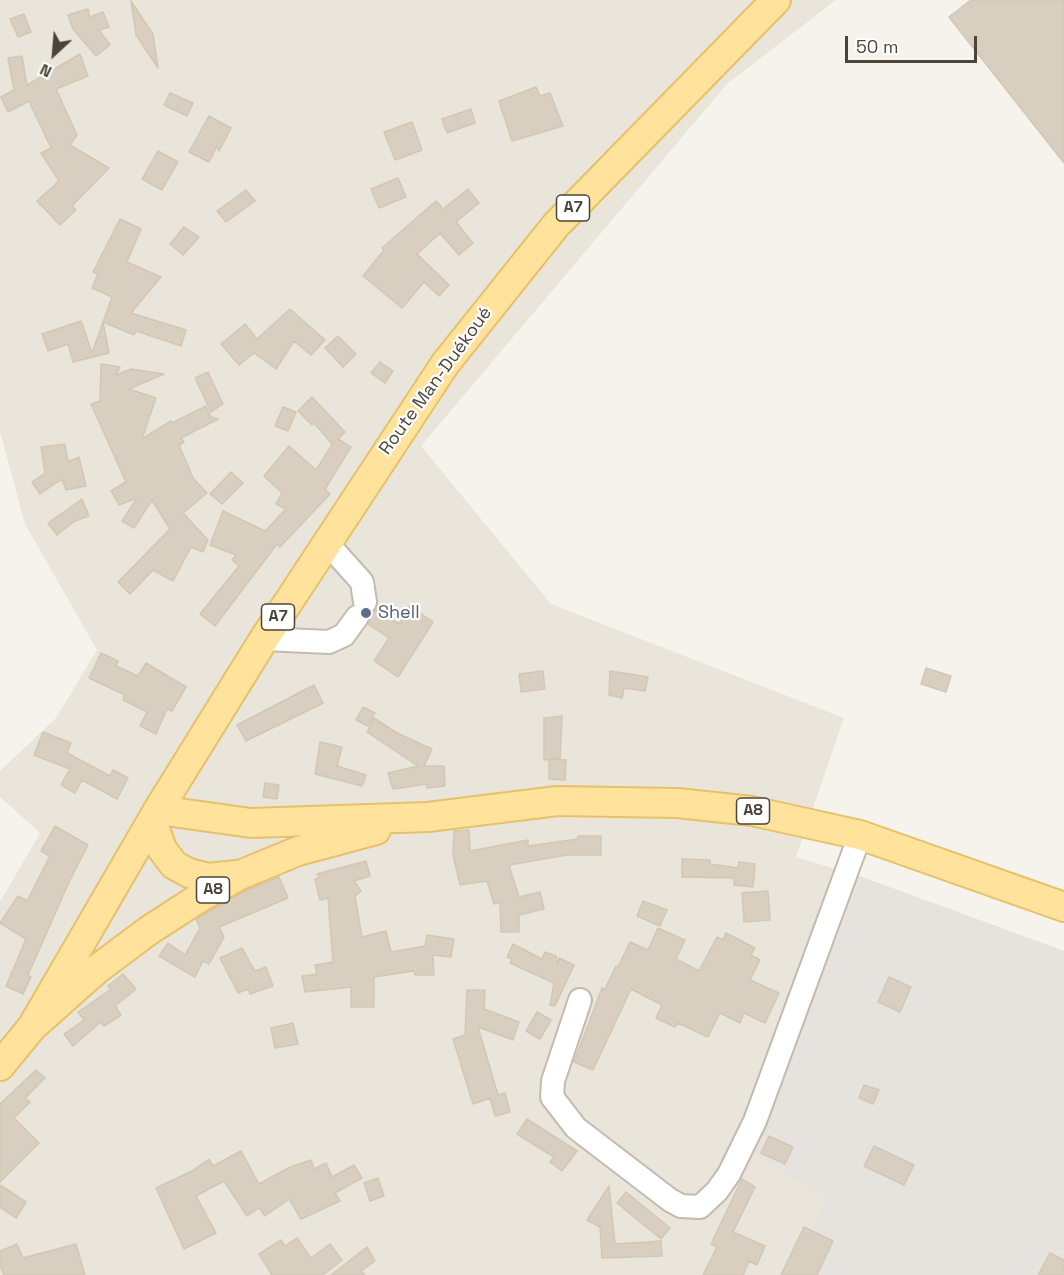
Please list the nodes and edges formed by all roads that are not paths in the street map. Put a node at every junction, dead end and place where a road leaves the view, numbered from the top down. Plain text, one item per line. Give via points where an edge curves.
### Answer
1 (776, 0) edge
2 (327, 543) junction
3 (264, 639) junction
4 (155, 815) junction
5 (428, 817) junction
6 (860, 835) junction
7 (240, 875) junction
8 (1064, 907) edge
9 (580, 1000) dead end
10 (32, 1027) junction
11 (0, 1066) edge

1 - 2 main road, Route Man-Duékoué / A7 via 556,225 517,272 420,398
2 - 3 main road, Route Man-Duékoué / A7
2 - 3 street via 362,582 361,610 344,635 329,642
3 - 4 main road, Route Man-Duékoué / A7
4 - 5 main road, A8 via 251,823
4 - 7 main road, A8 via 162,849 174,864 209,878
4 - 10 main road, A7
5 - 6 main road, A8 via 557,801 677,803 752,811
5 - 7 main road, A8 via 298,850
6 - 8 main road, A8
6 - 9 street via 755,1122 729,1174 700,1207 681,1206 670,1200 576,1128 552,1097 553,1081
7 - 10 main road, A8 via 148,931 96,970
10 - 11 main road, A7

